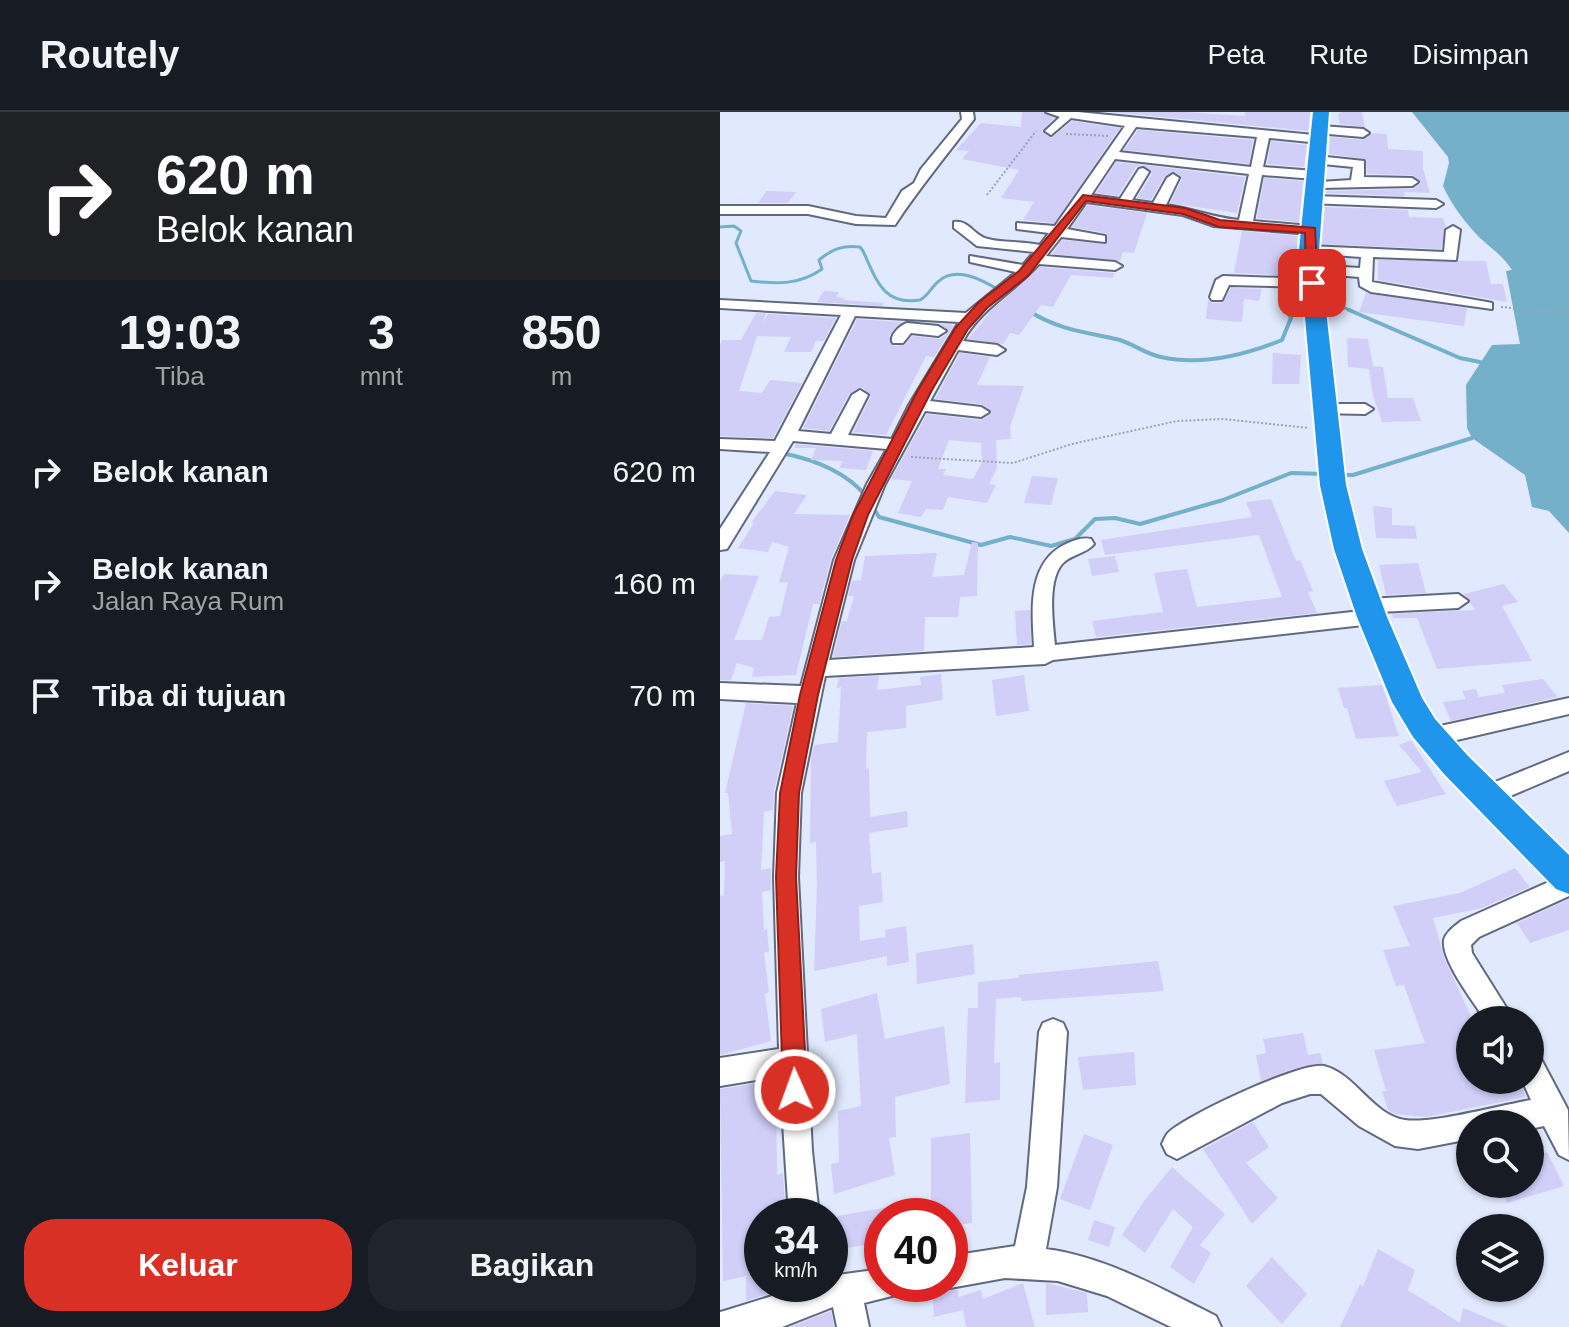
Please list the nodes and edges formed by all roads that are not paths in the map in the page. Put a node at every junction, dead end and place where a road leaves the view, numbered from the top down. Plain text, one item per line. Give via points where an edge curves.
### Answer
1 (967, 112) edge
2 (1061, 113) edge
3 (1088, 117) junction
4 (1133, 123) junction
5 (1321, 127) edge
6 (1074, 130) dead end
7 (1051, 131) road end
8 (1363, 133) dead end
9 (1264, 135) junction
10 (1116, 146) junction
11 (1148, 149) dead end
12 (1257, 171) junction
13 (1143, 172) dead end
14 (1173, 178) dead end
15 (1315, 180) junction
16 (1357, 181) junction
17 (1412, 182) dead end
18 (1083, 198) junction
19 (1124, 202) junction
20 (1436, 204) dead end
21 (1158, 207) junction
22 (720, 210) edge
23 (959, 225) dead end
24 (1245, 225) junction
25 (1022, 226) dead end
26 (1453, 230) dead end
27 (1058, 231) junction
28 (1100, 239) dead end
29 (1367, 253) junction
30 (975, 259) dead end
31 (1035, 260) junction
32 (1311, 264) junction
33 (1115, 266) dead end
34 (1367, 273) junction
35 (1217, 297) dead end
36 (726, 304) edge
37 (1487, 306) road end
38 (851, 310) junction
39 (720, 317) edge
40 (969, 318) junction
41 (956, 339) junction
42 (898, 340) dead end
43 (997, 350) dead end
44 (860, 395) dead end
45 (917, 405) junction
46 (1365, 409) dead end
47 (981, 412) dead end
48 (1326, 419) junction
49 (837, 439) junction
50 (720, 444) edge
51 (781, 448) junction
52 (894, 450) junction
53 (722, 536) edge
54 (1084, 544) dead end
55 (1458, 601) dead end
56 (1370, 611) junction
57 (1045, 656) junction
58 (816, 668) junction
59 (720, 691) edge
60 (809, 695) junction
61 (1569, 706) edge
62 (1431, 737) junction
63 (1569, 761) edge
64 (1486, 796) junction
65 (1569, 878) edge
66 (1569, 884) edge
67 (1491, 1006) edge
68 (1053, 1032) dead end
69 (794, 1060) junction
70 (720, 1072) edge
71 (1544, 1092) edge
72 (1554, 1110) junction
73 (1544, 1112) edge
74 (1456, 1128) edge
75 (1177, 1144) dead end
76 (1569, 1145) edge
77 (802, 1198) edge
78 (1028, 1262) junction
79 (968, 1269) edge
80 (803, 1302) edge
81 (837, 1302) edge
82 (724, 1327) edge
83 (853, 1327) edge
84 (1205, 1327) edge

1 - 22 street via 968,119 890,222 808,210
2 - 3 street
2 - 7 street
3 - 4 street
3 - 6 street
4 - 9 street
4 - 10 street
5 - 8 street
5 - 9 street
5 - 15 highway
9 - 12 street
10 - 11 street
10 - 12 street
10 - 18 street
12 - 15 street
12 - 24 street
13 - 19 street
14 - 21 street
15 - 16 street via 1352,185
15 - 16 street via 1359,163
15 - 20 street
15 - 32 highway
16 - 17 street
18 - 19 street
18 - 27 street
19 - 21 street
21 - 24 street
23 - 31 street via 985,244 1015,244
24 - 32 street
25 - 27 street
26 - 29 street via 1451,257
27 - 28 street
27 - 31 street
29 - 32 street
29 - 34 street
30 - 31 street
31 - 33 street
31 - 40 street
32 - 34 street
32 - 35 street via 1223,280
32 - 48 highway
34 - 37 street via 1365,283 1371,288
36 - 38 street
36 - 39 street
38 - 40 street
38 - 51 street
40 - 41 street
41 - 42 street via 907,328
41 - 43 street
41 - 45 street
44 - 49 street
45 - 47 street
45 - 52 street
46 - 48 street
48 - 56 highway via 1348,549
49 - 51 street
49 - 52 street
50 - 51 street
51 - 53 street
52 - 58 street via 844,560
54 - 57 street via 1054,561 1046,577
55 - 56 street
56 - 57 street
56 - 62 highway via 1408,702
57 - 58 street
58 - 60 street
59 - 60 street
60 - 69 street via 789,793 787,835
61 - 62 street
62 - 64 highway
63 - 64 street
64 - 65 highway
66 - 67 street via 1470,929 1457,941 1460,957
68 - 78 street via 1042,1187
69 - 70 street
69 - 77 street
71 - 72 street
72 - 73 street
72 - 76 street
74 - 75 street via 1398,1135 1383,1129 1334,1087 1313,1079 1256,1100
78 - 79 street
78 - 84 street via 1110,1281
80 - 82 street
81 - 83 street

